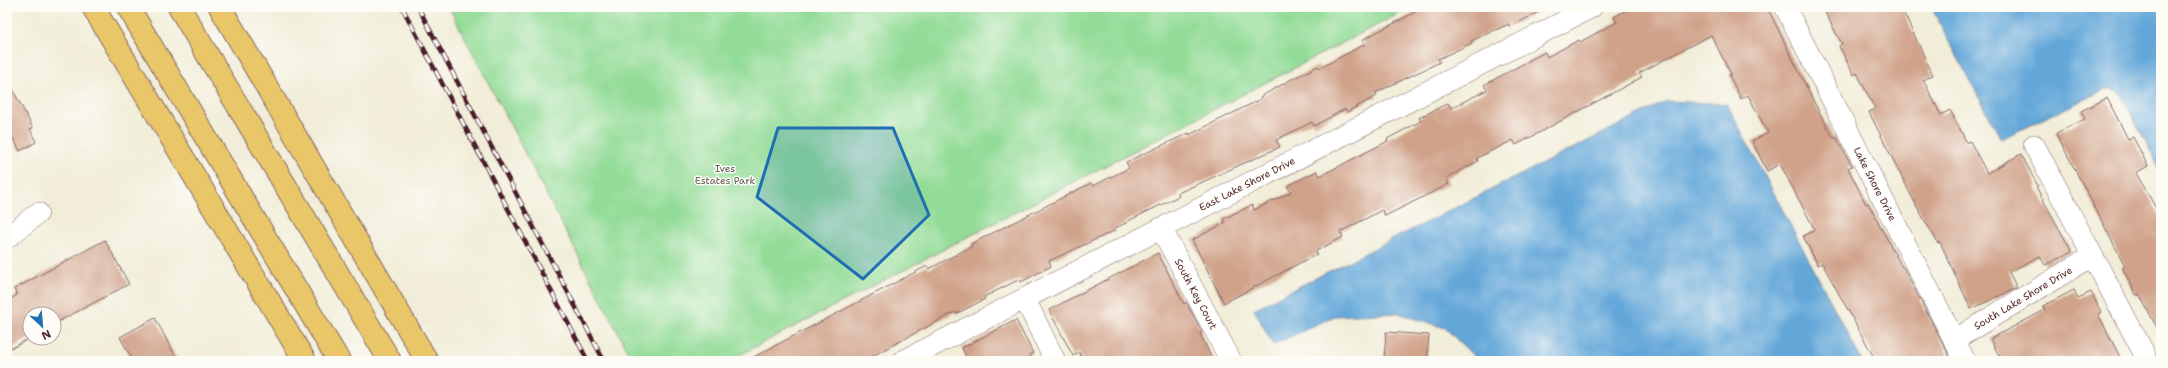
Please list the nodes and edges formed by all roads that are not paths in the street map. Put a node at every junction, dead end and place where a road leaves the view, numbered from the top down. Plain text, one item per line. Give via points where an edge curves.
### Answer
1 (93, 7) edge
2 (128, 7) edge
3 (179, 7) edge
4 (220, 7) edge
5 (1592, 7) edge
6 (1785, 7) edge
7 (2034, 144) dead end
8 (38, 212) dead end
9 (1161, 228) junction
10 (7, 238) edge
11 (2092, 256) junction
12 (1025, 299) junction
13 (1954, 340) junction
14 (2145, 355) dead end
15 (305, 361) edge
16 (339, 361) edge
17 (390, 361) edge
18 (427, 361) edge
19 (903, 361) edge
20 (1055, 361) edge
21 (1232, 361) edge
22 (1965, 361) edge

1 - 15 highway
2 - 16 highway
3 - 17 highway
4 - 18 highway
5 - 9 street, East Lake Shore Drive
6 - 13 street, Lake Shore Drive
7 - 11 street
8 - 10 street
9 - 12 street, East Lake Shore Drive
9 - 21 street, South Key Court
11 - 13 street, South Lake Shore Drive
11 - 14 street
12 - 19 street, East Lake Shore Drive
12 - 20 street
13 - 22 street, Lake Shore Drive

